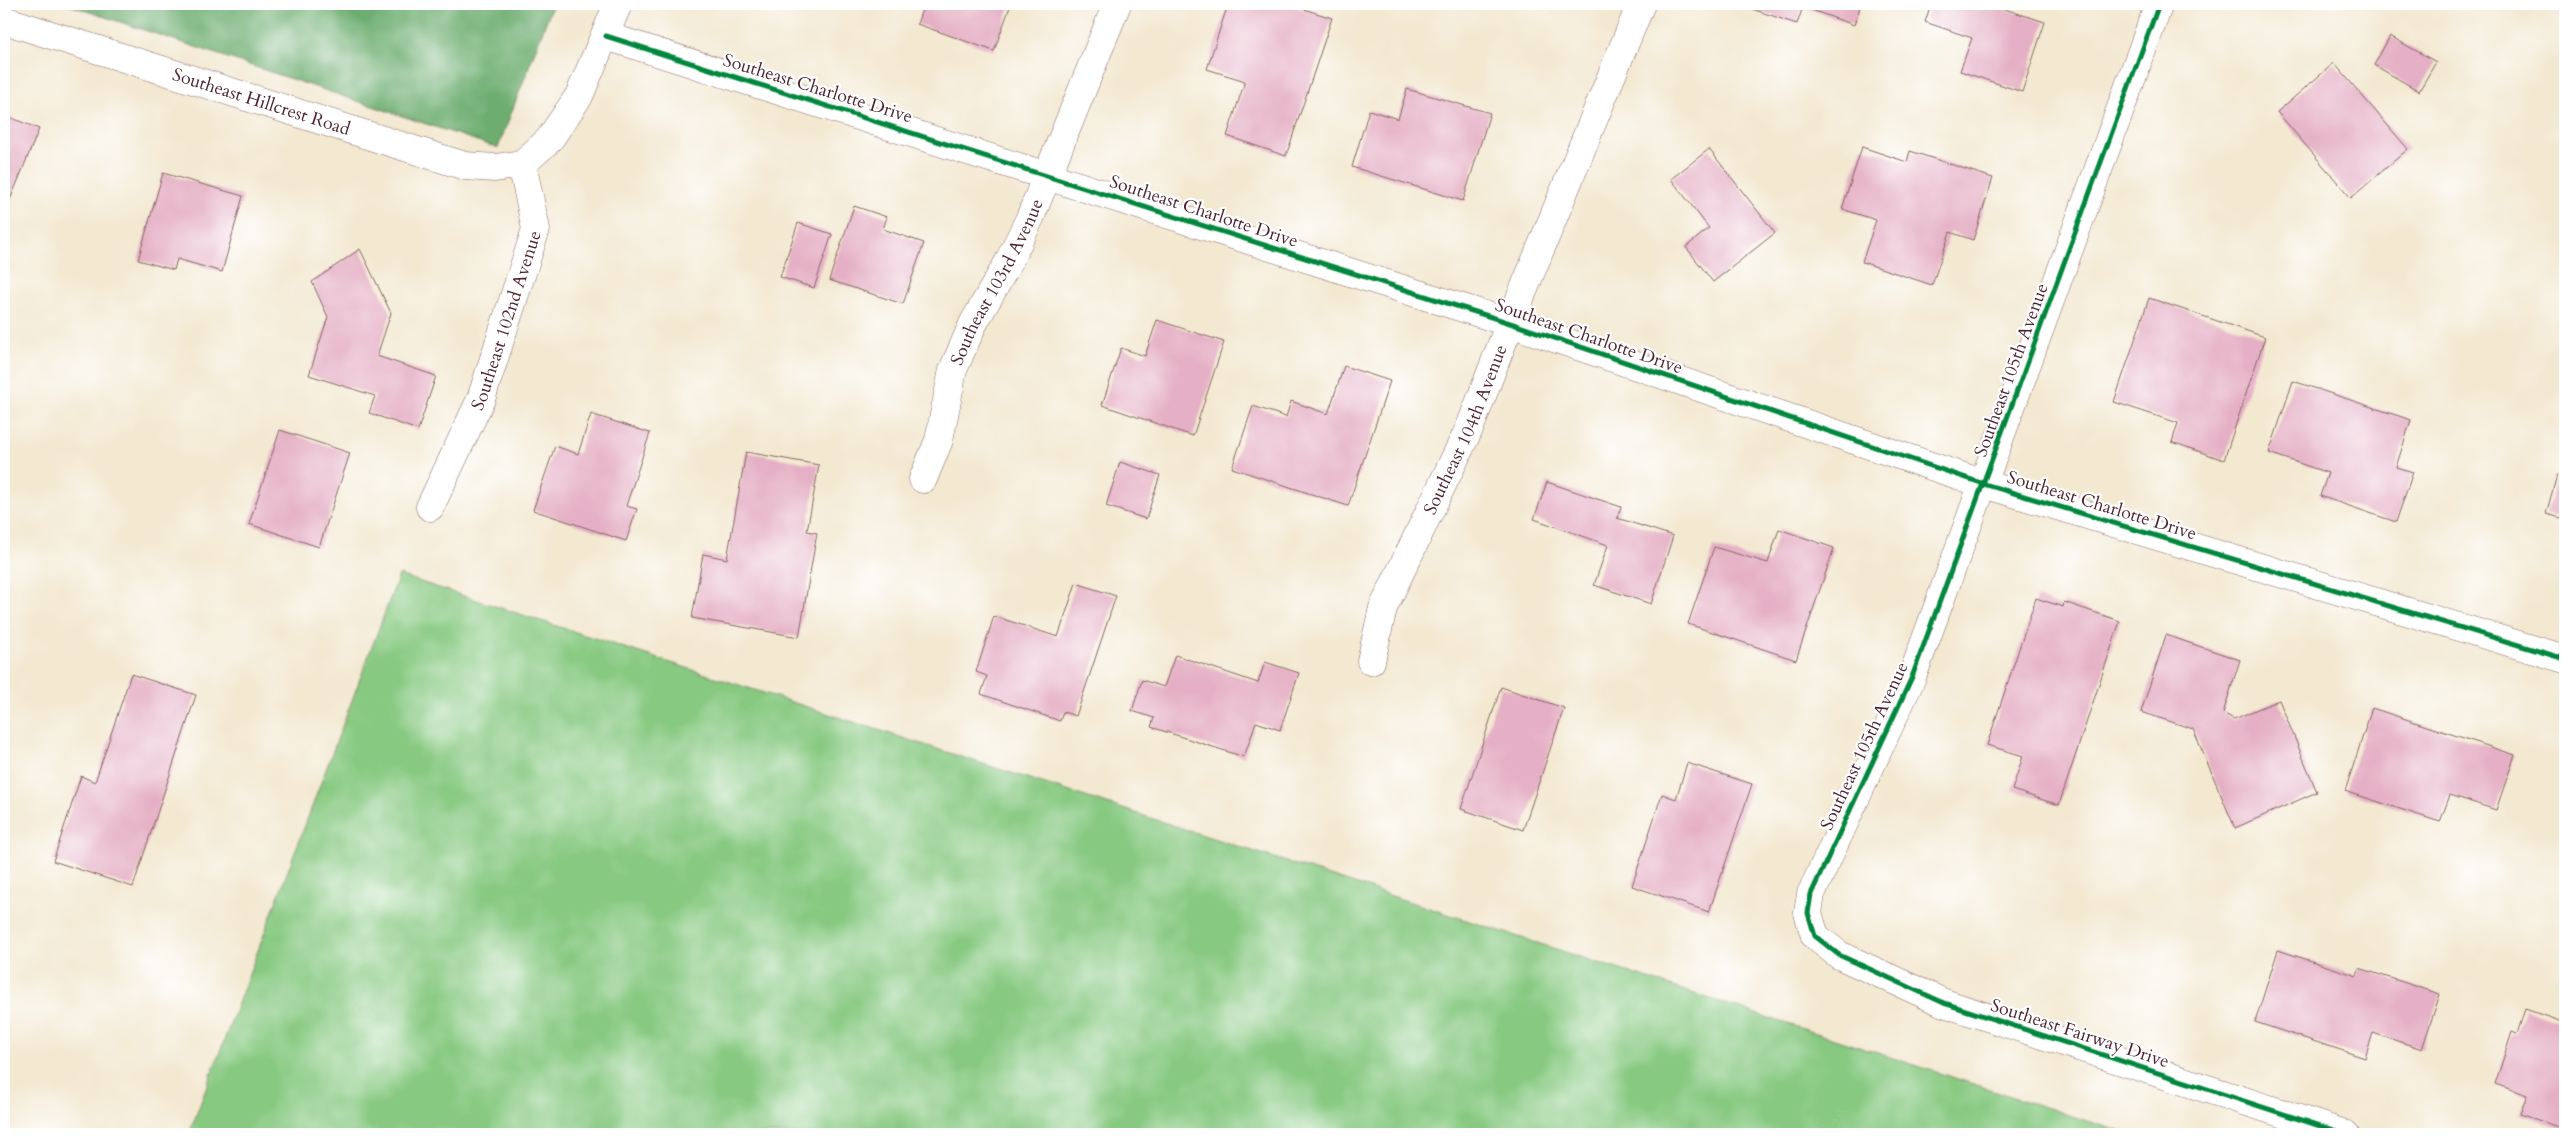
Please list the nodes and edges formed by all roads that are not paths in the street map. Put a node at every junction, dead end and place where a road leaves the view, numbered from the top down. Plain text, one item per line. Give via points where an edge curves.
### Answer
1 (618, 4) edge
2 (1117, 4) edge
3 (1641, 4) edge
4 (2159, 4) edge
5 (4, 20) edge
6 (606, 36) junction
7 (522, 164) junction
8 (1049, 175) junction
9 (1510, 323) junction
10 (923, 479) dead end
11 (1984, 484) junction
12 (430, 507) dead end
13 (2565, 659) edge
14 (1371, 661) dead end
15 (1816, 936) joint
16 (2345, 1134) edge

1 - 6 street
2 - 8 street, Southeast 103rd Avenue
3 - 9 street, Southeast 104th Avenue
4 - 11 street, Southeast 105th Avenue
5 - 7 street, Southeast Hillcrest Road via 465,166 495,168
6 - 7 street via 579,96 549,140
6 - 8 street, Southeast Charlotte Drive
7 - 12 street, Southeast 102nd Avenue via 536,229 481,400
8 - 9 street, Southeast Charlotte Drive
8 - 10 street, Southeast 103rd Avenue via 953,370 939,440
9 - 11 street, Southeast Charlotte Drive
9 - 14 street, Southeast 104th Avenue via 1470,428 1383,608
11 - 13 street, Southeast Charlotte Drive
11 - 15 street, Southeast 105th Avenue via 1912,677 1811,894 1808,913
15 - 16 street, Southeast Fairway Drive via 1839,955 1944,1004

